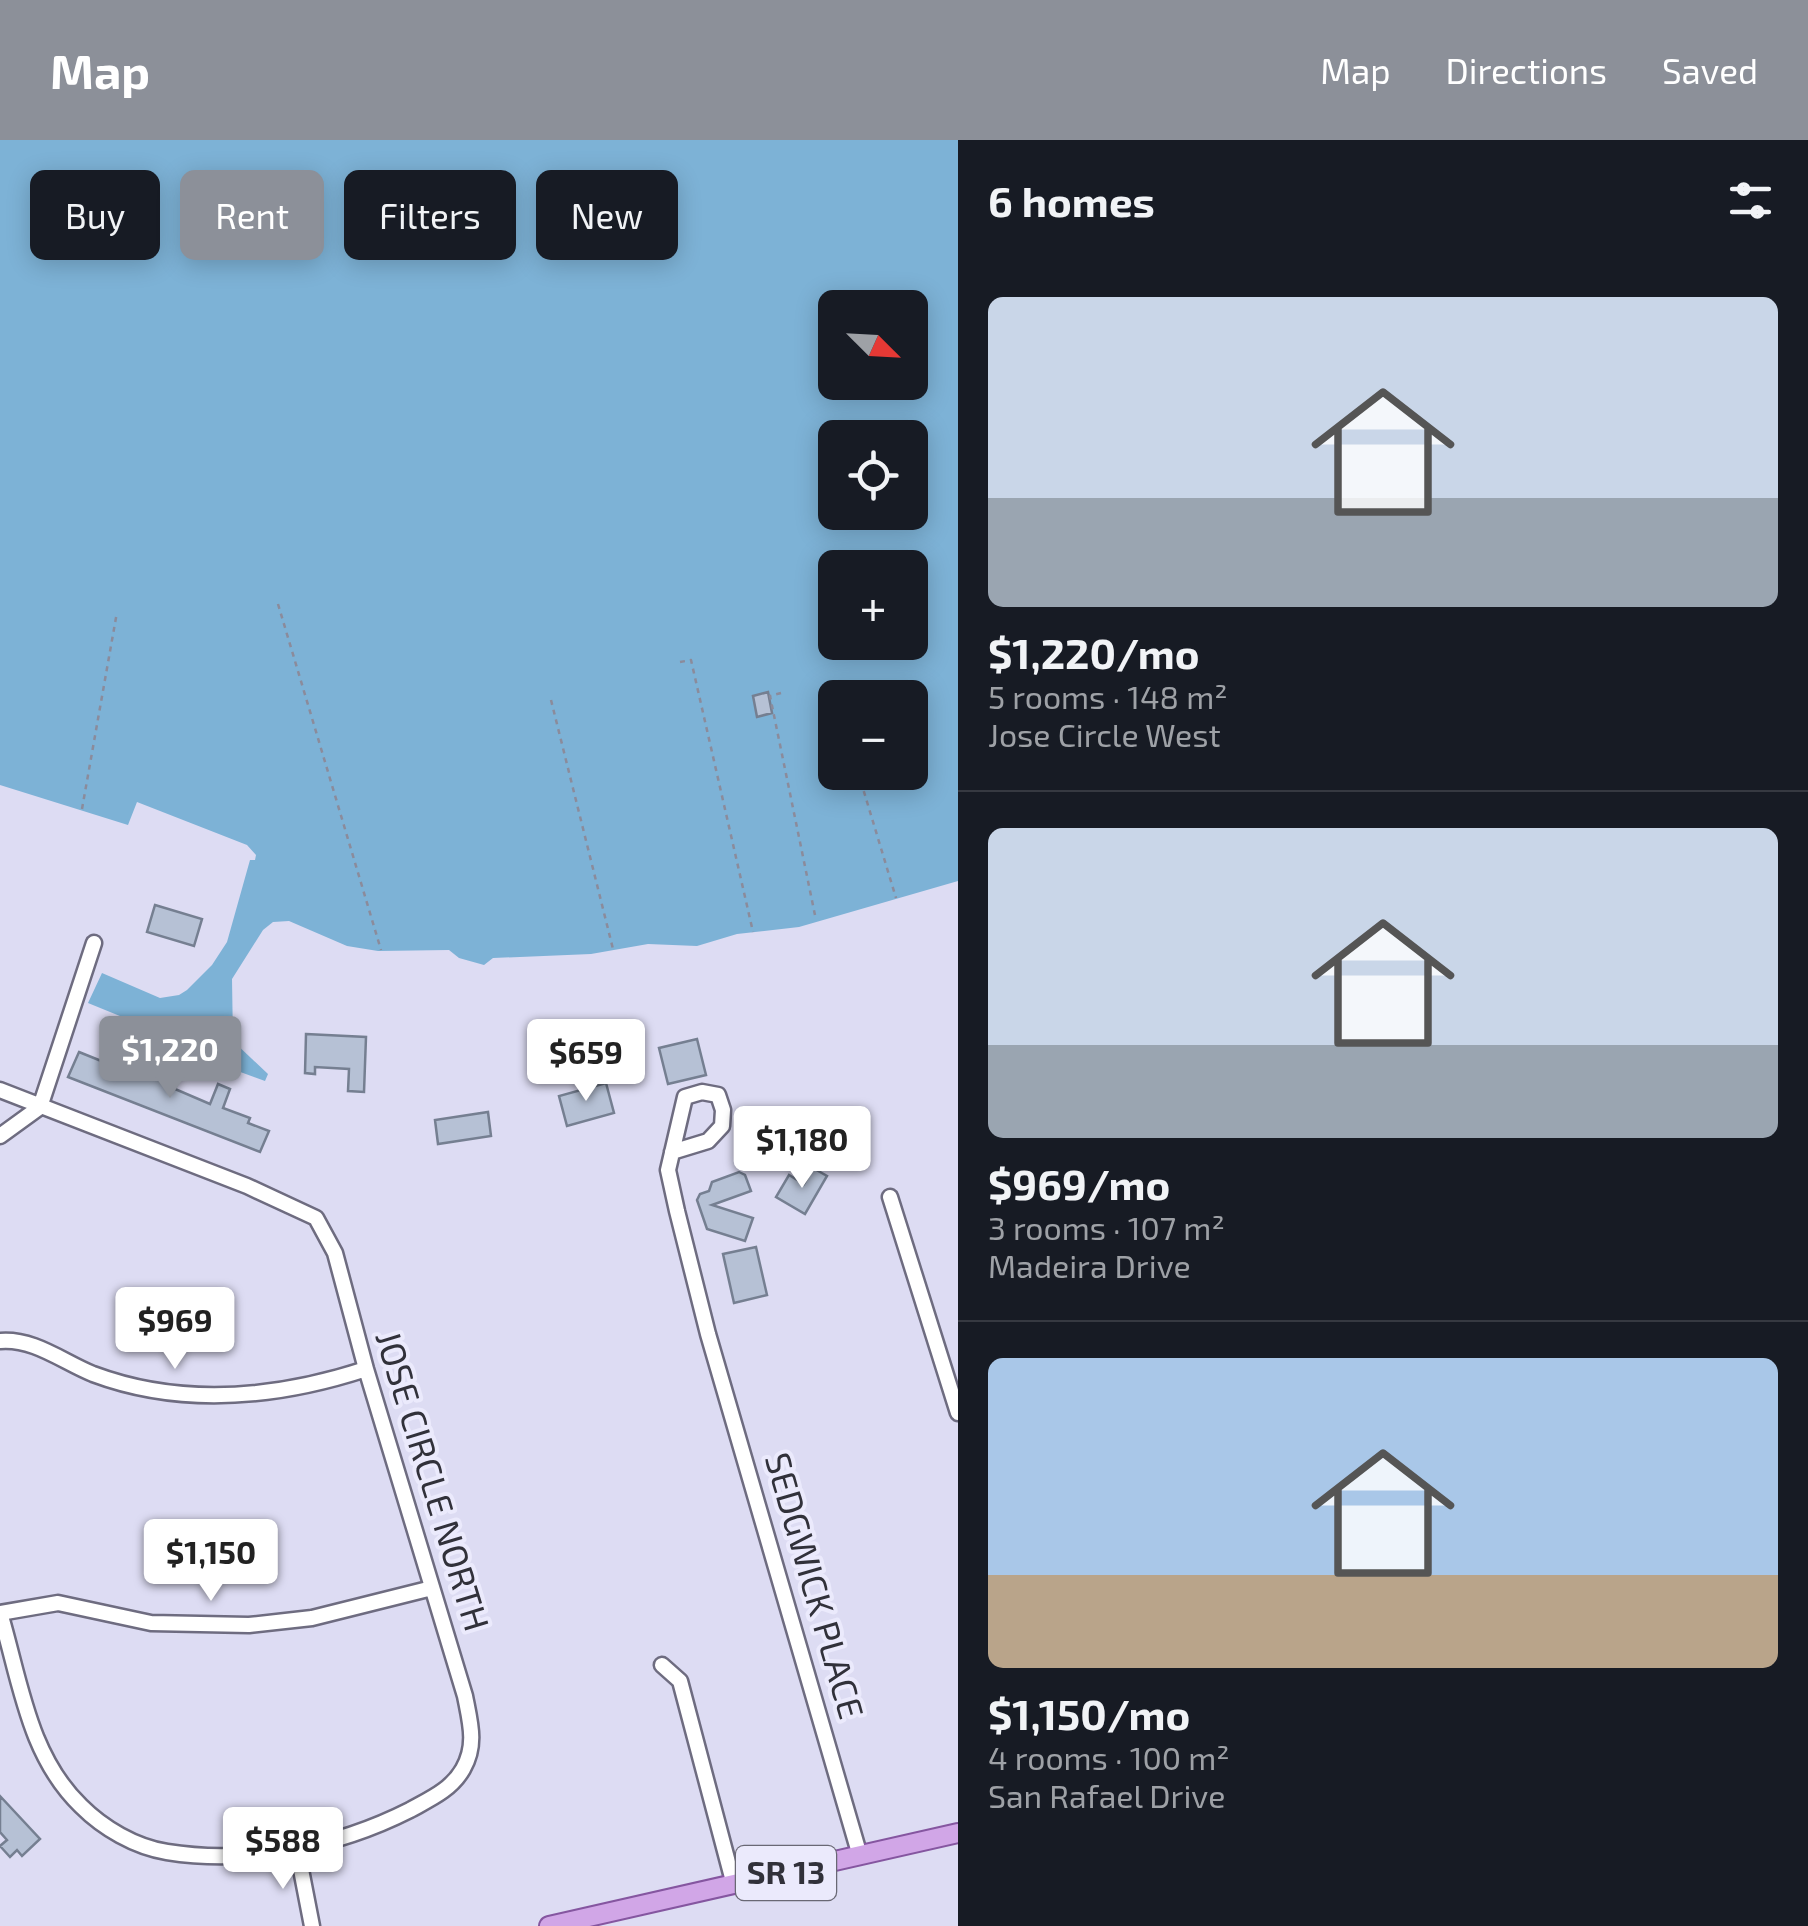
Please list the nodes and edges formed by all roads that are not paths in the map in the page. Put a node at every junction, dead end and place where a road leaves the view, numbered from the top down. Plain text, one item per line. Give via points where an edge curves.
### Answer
1 (94, 943) dead end
2 (0, 1090) edge
3 (40, 1107) junction
4 (0, 1136) edge
5 (672, 1152) junction
6 (890, 1197) dead end
7 (0, 1341) edge
8 (366, 1369) junction
9 (958, 1414) edge
10 (432, 1588) junction
11 (0, 1613) edge
12 (662, 1665) dead end
13 (958, 1834) edge
14 (297, 1849) junction
15 (860, 1856) junction
16 (734, 1884) junction
17 (312, 1926) edge
18 (549, 1926) edge

1 - 3 street
2 - 3 street
3 - 4 street
3 - 8 street, JOSE CIRCLE NORTH via 316,1218 335,1253
5 - 5 street, SEDGWICK PLACE via 685,1097 718,1095 722,1126 708,1140
5 - 15 street, SEDGWICK PLACE via 668,1170 708,1334
6 - 9 street
7 - 8 street via 40,1348 96,1375 183,1395 283,1391
8 - 10 street, JOSE CIRCLE NORTH
10 - 11 street via 312,1618 249,1625 150,1623 58,1603
10 - 14 street, JOSE CIRCLE NORTH via 472,1733 465,1766 448,1788 394,1818
11 - 14 street via 42,1753 98,1821 166,1852
12 - 16 street via 680,1681
13 - 15 main road, SR 13
14 - 17 street
15 - 16 main road, SR 13
16 - 18 main road, SR 13

